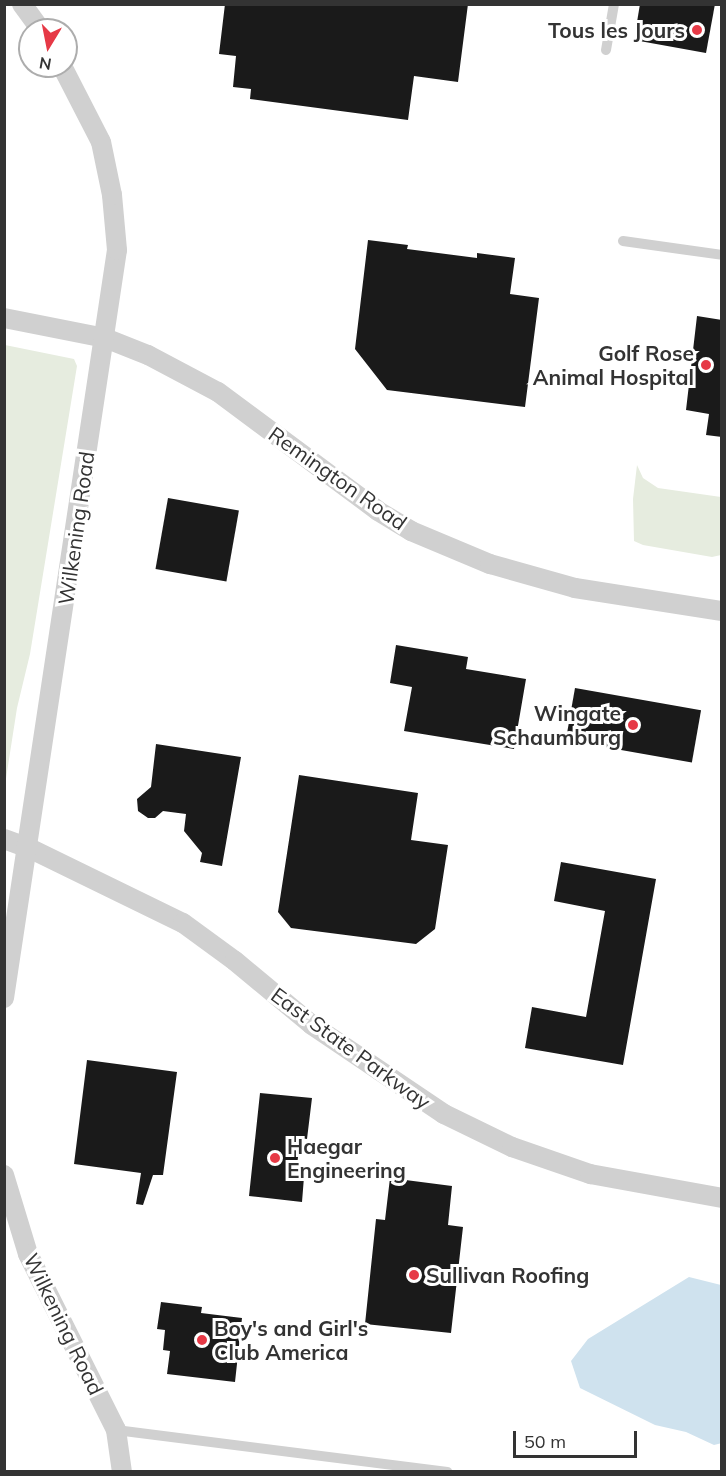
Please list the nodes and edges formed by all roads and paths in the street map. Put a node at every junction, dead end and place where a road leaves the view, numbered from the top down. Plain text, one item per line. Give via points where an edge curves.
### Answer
1 (22, 4) edge
2 (614, 4) edge
3 (32, 18) edge
4 (606, 50) dead end
5 (68, 78) edge
6 (623, 241) dead end
7 (722, 255) edge
8 (4, 318) edge
9 (105, 338) junction
10 (722, 611) edge
11 (4, 839) edge
12 (29, 848) junction
13 (4, 998) edge
14 (4, 1175) edge
15 (722, 1198) edge
16 (116, 1430) junction
17 (122, 1472) edge
18 (447, 1472) edge

1 - 3 street
2 - 4 lane
5 - 9 street, Wilkening Road via 100,142 112,195 117,250
6 - 7 lane
8 - 9 street, Remington Road
9 - 10 street, Remington Road via 148,355 219,392 378,511 411,531 490,564 575,588
9 - 12 street, Wilkening Road
11 - 12 street, East State Parkway
12 - 13 street, Wilkening Road
12 - 15 street, East State Parkway via 183,923 312,1025 444,1114 512,1147 590,1174
14 - 16 street, Wilkening Road via 28,1254
16 - 17 street, Wilkening Road
16 - 18 lane

